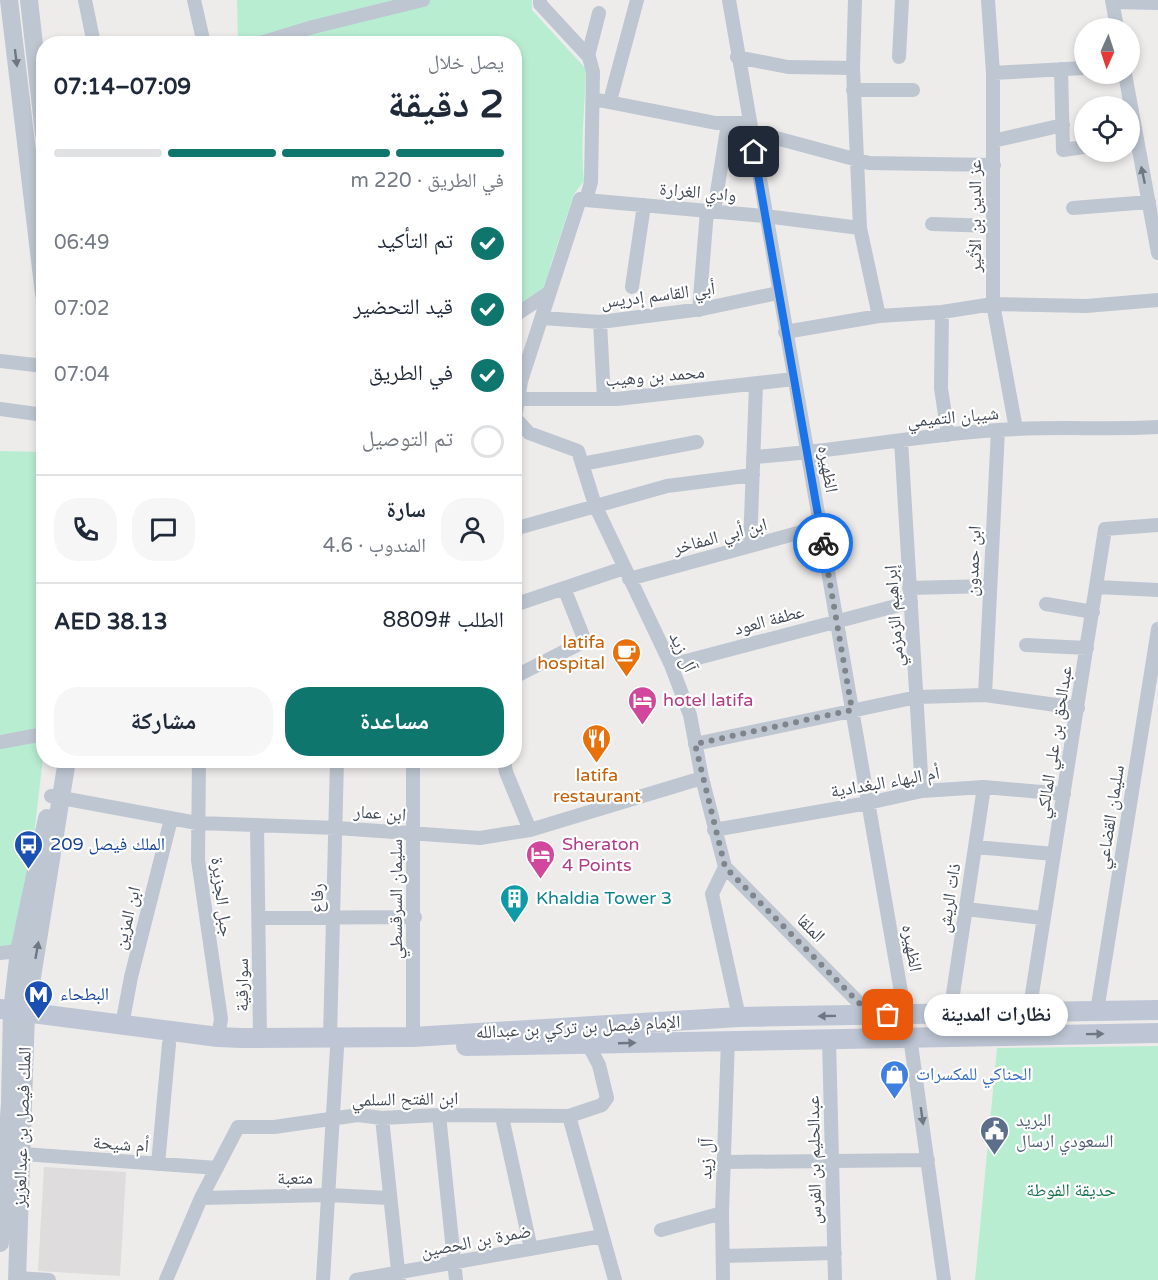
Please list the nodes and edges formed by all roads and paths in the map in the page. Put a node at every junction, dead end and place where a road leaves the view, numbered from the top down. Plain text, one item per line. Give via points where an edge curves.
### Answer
1 (9, 0) edge
2 (29, 0) edge
3 (85, 0) edge
4 (194, 0) edge
5 (423, 0) edge
6 (540, 0) edge
7 (637, 0) edge
8 (729, 0) edge
9 (855, 0) edge
10 (902, 0) edge
11 (988, 0) edge
12 (1112, 1) edge
13 (1158, 3) edge
14 (599, 13) dead end
15 (1115, 18) edge
16 (92, 36) edge
17 (202, 36) edge
18 (283, 36) edge
19 (588, 56) junction
20 (737, 57) junction
21 (899, 57) dead end
22 (36, 63) edge
23 (853, 68) junction
24 (1074, 68) edge
25 (1061, 69) junction
26 (993, 73) junction
27 (854, 90) junction
28 (913, 90) dead end
29 (593, 99) junction
30 (610, 101) junction
31 (728, 123) junction
32 (1063, 125) junction
33 (749, 127) junction
34 (993, 141) junction
35 (1074, 148) edge
36 (856, 159) junction
37 (1138, 162) edge
38 (994, 165) junction
39 (585, 200) junction
40 (1149, 202) junction
41 (644, 205) junction
42 (1073, 208) dead end
43 (710, 211) junction
44 (765, 216) junction
45 (932, 224) dead end
46 (993, 226) junction
47 (36, 227) edge
48 (860, 228) junction
49 (1156, 230) edge
50 (1158, 253) edge
51 (632, 288) dead end
52 (550, 292) junction
53 (778, 293) junction
54 (1158, 300) edge
55 (993, 304) junction
56 (699, 310) junction
57 (522, 311) edge
58 (942, 312) junction
59 (879, 316) junction
60 (542, 318) junction
61 (600, 322) junction
62 (785, 332) junction
63 (0, 361) edge
64 (36, 365) edge
65 (522, 378) edge
66 (794, 379) junction
67 (756, 385) junction
68 (522, 399) edge
69 (604, 399) junction
70 (0, 410) edge
71 (36, 414) edge
72 (522, 425) edge
73 (1158, 427) edge
74 (1016, 429) junction
75 (998, 430) junction
76 (948, 435) junction
77 (901, 440) junction
78 (697, 442) dead end
79 (807, 453) junction
80 (753, 457) junction
81 (582, 464) junction
82 (753, 475) junction
83 (595, 505) junction
84 (1158, 525) edge
85 (522, 527) edge
86 (820, 527) junction
87 (750, 546) junction
88 (626, 573) junction
89 (990, 585) junction
90 (1097, 587) junction
91 (564, 588) junction
92 (1158, 590) edge
93 (910, 595) junction
94 (522, 601) edge
95 (1046, 604) dead end
96 (1093, 612) junction
97 (836, 620) junction
98 (1158, 629) edge
99 (1026, 645) dead end
100 (1087, 648) junction
101 (671, 665) junction
102 (522, 672) edge
103 (985, 695) junction
104 (917, 697) junction
105 (1078, 708) junction
106 (852, 710) junction
107 (36, 735) edge
108 (0, 742) edge
109 (695, 744) junction
110 (57, 768) edge
111 (65, 768) edge
112 (199, 768) edge
113 (337, 768) edge
114 (413, 768) edge
115 (505, 768) edge
116 (702, 778) junction
117 (984, 787) junction
118 (922, 791) junction
119 (1064, 794) junction
120 (57, 797) junction
121 (868, 803) junction
122 (171, 819) junction
123 (197, 823) junction
124 (257, 825) junction
125 (337, 828) junction
126 (530, 830) junction
127 (714, 830) junction
128 (415, 833) junction
129 (975, 847) junction
130 (1054, 854) junction
131 (725, 867) junction
132 (966, 909) junction
133 (415, 917) junction
134 (260, 918) junction
135 (334, 918) junction
136 (1042, 918) junction
137 (19, 951) junction
138 (0, 953) edge
139 (1158, 1010) edge
140 (1097, 1011) junction
141 (1029, 1013) junction
142 (950, 1014) junction
143 (871, 1015) junction
144 (905, 1015) junction
145 (12, 1017) edge
146 (739, 1017) junction
147 (122, 1025) junction
148 (1158, 1033) edge
149 (218, 1037) junction
150 (260, 1037) junction
151 (413, 1037) junction
152 (910, 1038) junction
153 (728, 1039) junction
154 (829, 1039) junction
155 (333, 1043) junction
156 (169, 1044) junction
157 (588, 1044) junction
158 (5, 1103) edge
159 (439, 1115) junction
160 (569, 1116) junction
161 (502, 1117) junction
162 (382, 1118) junction
163 (334, 1120) junction
164 (23, 1154) junction
165 (928, 1160) junction
166 (724, 1162) junction
167 (832, 1162) junction
168 (158, 1164) junction
169 (217, 1168) junction
170 (2, 1194) edge
171 (329, 1195) junction
172 (201, 1198) junction
173 (389, 1198) junction
174 (722, 1213) junction
175 (661, 1230) dead end
176 (602, 1236) junction
177 (0, 1243) edge
178 (531, 1249) junction
179 (835, 1253) junction
180 (723, 1256) junction
181 (454, 1263) junction
182 (399, 1277) edge
183 (17, 1279) edge
184 (49, 1280) edge
185 (166, 1280) edge
186 (323, 1280) edge
187 (356, 1280) edge
188 (456, 1280) edge
189 (615, 1280) edge
190 (723, 1280) edge
191 (835, 1280) edge
192 (944, 1280) edge

1 -> 47 street
2 - 22 street
3 - 16 street
4 - 17 street
5 - 18 street
6 - 19 street
7 - 30 street
8 - 20 street, الظهيره
9 - 23 street
10 - 21 street
11 - 26 street, عز الدين بن الأثير
12 - 13 street
12 - 15 street
14 - 19 street
19 - 29 street via 593,72
20 - 23 street via 788,67
20 - 33 street, الظهيره
23 - 27 street
24 - 25 street
25 - 26 street
25 - 32 street
26 - 34 street, عز الدين بن الأثير
27 - 28 street
27 - 36 street
29 - 30 street
29 - 39 street via 591,182
30 - 31 street
31 - 33 street
31 - 43 street
32 - 34 street
32 - 35 street via 1063,150
33 - 36 street
33 - 44 street, الظهيره
34 - 38 street, عز الدين بن الأثير
36 - 38 street via 869,163
36 - 48 street
40 -> 37 street
38 - 46 street, عز الدين بن الأثير
39 - 41 street, وادي الغرارة
39 - 52 street via 580,199
40 - 42 street
40 - 49 street
41 - 43 street, وادي الغرارة
41 - 51 street
43 - 44 street, وادي الغرارة
43 - 56 street
44 - 48 street, وادي الغرارة
44 - 53 street, الظهيره
45 - 46 street
46 - 55 street, عز الدين بن الأثير
48 - 59 street
49 - 50 street
52 - 57 street
52 - 60 street
53 - 56 street, أبي القاسم إدريس
53 - 62 street, الظهيره
54 - 55 street via 1086,306
55 - 58 street
55 - 74 street, عز الدين بن الأثير
56 - 61 street, أبي القاسم إدريس
58 - 59 street
58 - 76 street via 941,388
59 - 62 street
60 - 61 street, أبي القاسم إدريس
60 - 65 street
61 - 69 street
62 - 66 street, الظهيره
63 - 64 street
66 - 67 street, محمد بن وهيب
66 - 79 street, الظهيره
67 - 69 street, محمد بن وهيب
67 - 80 street
68 - 69 street, محمد بن وهيب
70 - 71 street
72 - 81 street, آل زيد via 529,433 578,451
73 - 74 street, شيبان التميمي via 1099,431
74 - 75 street, شيبان التميمي
75 - 76 street, شيبان التميمي
75 - 89 street, ابن حمدون
76 - 77 street, شيبان التميمي
77 - 79 street, شيبان التميمي
77 - 93 street, إبراهيم الزمزمي
78 - 81 street
79 - 80 street, شيبان التميمي
79 - 86 street, الظهيره
80 - 82 street
81 - 83 street, آل زيد
82 - 83 street via 667,486
82 - 87 street
83 - 85 street
83 - 88 street, آل زيد
84 - 90 street, عبدالحق بن علي المالكي via 1106,529
86 - 87 street, ابن أبي المفاخر
86 - 97 street, الظهيره
87 - 88 street, ابن أبي المفاخر
88 - 91 street, ابن أبي المفاخر
88 - 101 street, آل زيد
89 - 93 street, عطفة العود
89 - 103 street, ابن حمدون
90 - 92 street
90 - 96 street, عبدالحق بن علي المالكي
91 - 94 street, ابن أبي المفاخر
91 - 102 street via 585,641
93 - 97 street, عطفة العود
93 - 104 street, إبراهيم الزمزمي
95 - 96 street
96 - 100 street, عبدالحق بن علي المالكي
97 - 101 street, عطفة العود
97 - 106 street, الظهيره
98 - 140 street, سليمان القضاعي
99 - 100 street
100 - 105 street, عبدالحق بن علي المالكي
101 - 109 street, آل زيد via 690,715
103 - 104 street
103 - 105 street
104 - 106 street
104 - 118 street, إبراهيم الزمزمي
105 - 119 street, عبدالحق بن علي المالكي
106 - 109 street
106 - 121 street, الظهيره
107 - 108 street
109 - 116 street, آل زيد
110 - 120 street, الملك فيصل بن عبدالعزيز
111 - 120 street, الملك فيصل بن عبدالعزيز
112 - 123 street, جبل الجزيرة
113 - 125 street, رفاع
114 - 128 street, سليمان السرقسطي
115 - 126 street
116 - 126 street, ابن عمار
116 - 127 street, آل زيد
117 - 118 street, أم البهاء البغدادية
117 - 119 street, أم البهاء البغدادية
117 - 129 street, ذات الريش
118 - 121 street, أم البهاء البغدادية
119 - 130 street, عبدالحق بن علي المالكي
120 - 122 street, ابن عمار
120 - 137 street, الملك فيصل بن عبدالعزيز
145 -> 120 street, الملك فيصل بن عبدالعزيز
121 - 127 street, أم البهاء البغدادية
121 - 144 street, الظهيره
122 - 123 street, ابن عمار
122 - 147 street, ابن المزين
123 - 124 street, ابن عمار
123 - 149 street, جبل الجزيرة via 198,860 221,1018
124 - 125 street, ابن عمار
124 - 134 street, سوارقية
125 - 128 street, ابن عمار
125 - 135 street, رفاع
126 - 128 street, ابن عمار via 480,838
127 - 131 street, آل زيد
128 - 133 street, سليمان السرقسطي
129 - 130 street
129 - 132 street, ذات الريش
130 - 136 street, عبدالحق بن علي المالكي
131 - 143 street, الملقا
131 - 146 street via 712,894
132 - 136 street
132 - 142 street, ذات الريش
133 - 135 street
133 - 151 street, سليمان السرقسطي
134 - 135 street
134 - 150 street, سوارقية
135 - 155 street, رفاع
136 - 141 street, عبدالحق بن علي المالكي
137 - 138 street
137 - 145 street, الملك فيصل بن عبدالعزيز
139 - 140 main road, الإمام فيصل بن تركي بن عبدالله
140 - 141 main road, الإمام فيصل بن تركي بن عبدالله
141 - 142 main road, الإمام فيصل بن تركي بن عبدالله
142 - 144 main road, الإمام فيصل بن تركي بن عبدالله
143 - 144 main road, الإمام فيصل بن تركي بن عبدالله
143 -> 146 main road, الإمام فيصل بن تركي بن عبدالله
145 - 147 main road, الإمام فيصل بن تركي بن عبدالله
145 - 156 main road, الإمام فيصل بن تركي بن عبدالله
145 - 158 street, الملك فيصل بن عبدالعزيز
145 - 164 street, الملك فيصل بن عبدالعزيز
146 - 151 main road, الإمام فيصل بن تركي بن عبدالله
147 - 149 main road, الإمام فيصل بن تركي بن عبدالله
152 -> 148 main road, الإمام فيصل بن تركي بن عبدالله
149 - 150 main road, الإمام فيصل بن تركي بن عبدالله
150 - 155 main road, الإمام فيصل بن تركي بن عبدالله
151 - 155 main road, الإمام فيصل بن تركي بن عبدالله
152 - 154 main road, الإمام فيصل بن تركي بن عبدالله
152 -> 165 street
153 - 154 main road, الإمام فيصل بن تركي بن عبدالله
157 -> 153 main road, الإمام فيصل بن تركي بن عبدالله
153 - 166 street, آل زيد
154 - 167 street, عبدالحليم بن الفرس
155 - 156 main road, الإمام فيصل بن تركي بن عبدالله
155 - 157 main road, الإمام فيصل بن تركي بن عبدالله
155 - 163 street, رفاع
156 - 168 street
157 - 160 street, ابن الفتح السلمي via 599,1065 607,1098 602,1106
158 - 170 street, الملك فيصل بن عبدالعزيز
159 - 161 street, ابن الفتح السلمي
159 - 162 street, ابن الفتح السلمي
159 - 181 street
160 - 161 street, ابن الفتح السلمي
160 - 176 street
161 - 178 street
162 - 163 street, ابن الفتح السلمي via 358,1115
162 - 173 street
163 - 169 street, ابن الفتح السلمي via 238,1127
163 - 171 street, رفاع
164 - 168 street, أم شيحة
164 - 183 street, الملك فيصل بن عبدالعزيز
165 - 167 street
165 - 192 street
166 - 167 street
166 - 174 street, آل زيد
167 - 179 street, عبدالحليم بن الفرس
168 - 169 street, أم شيحة
169 - 172 street, ابن الفتح السلمي
170 - 177 street, الملك فيصل بن عبدالعزيز
171 - 172 street, متعبة
171 - 173 street, متعبة
171 - 186 street, رفاع
172 - 185 street, ابن الفتح السلمي
173 - 182 street
174 - 175 street
174 - 180 street, آل زيد
176 - 178 street, ضمرة بن الحصين
176 - 189 street
178 - 181 street, ضمرة بن الحصين
179 - 180 street
179 - 191 street, عبدالحليم بن الفرس
180 - 190 street, آل زيد
181 - 182 street, ضمرة بن الحصين
181 - 188 street
182 - 187 street, ضمرة بن الحصين
183 - 184 street

